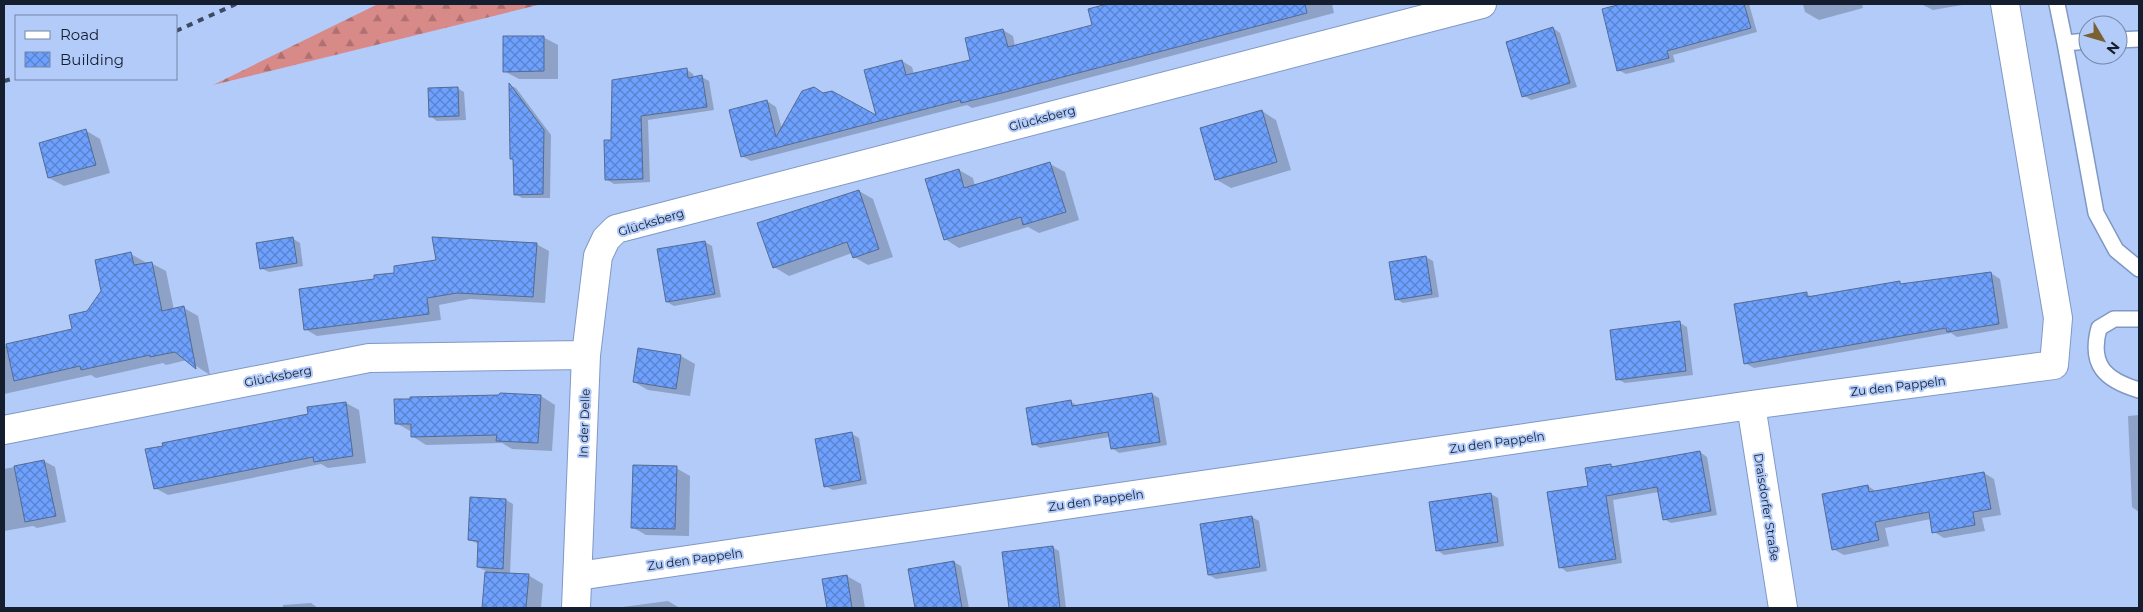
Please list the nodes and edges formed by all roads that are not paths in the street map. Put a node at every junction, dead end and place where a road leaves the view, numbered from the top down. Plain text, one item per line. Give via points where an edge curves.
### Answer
1 (1482, 4) edge
2 (2005, 4) edge
3 (2057, 4) edge
4 (2078, 42) edge
5 (2065, 43) junction
6 (606, 239) joint
7 (2139, 269) edge
8 (2139, 319) edge
9 (586, 355) junction
10 (2139, 390) edge
11 (1751, 405) junction
12 (4, 430) edge
13 (578, 576) junction
14 (576, 608) edge
15 (1783, 608) edge

1 - 6 street, Glücksberg via 630,225 616,230
2 - 11 street, Zu den Pappeln via 2058,318 2054,365
3 - 5 lane
4 - 5 lane
5 - 7 lane via 2096,213 2116,250
6 - 9 street, In der Delle via 598,256
8 - 10 lane via 2114,320 2099,328 2095,344 2106,376
9 - 12 street, Glücksberg via 369,358
9 - 13 street, In der Delle
11 - 13 street, Zu den Pappeln
11 - 15 street, Draisdorfer Straße
13 - 14 street, In der Delle

